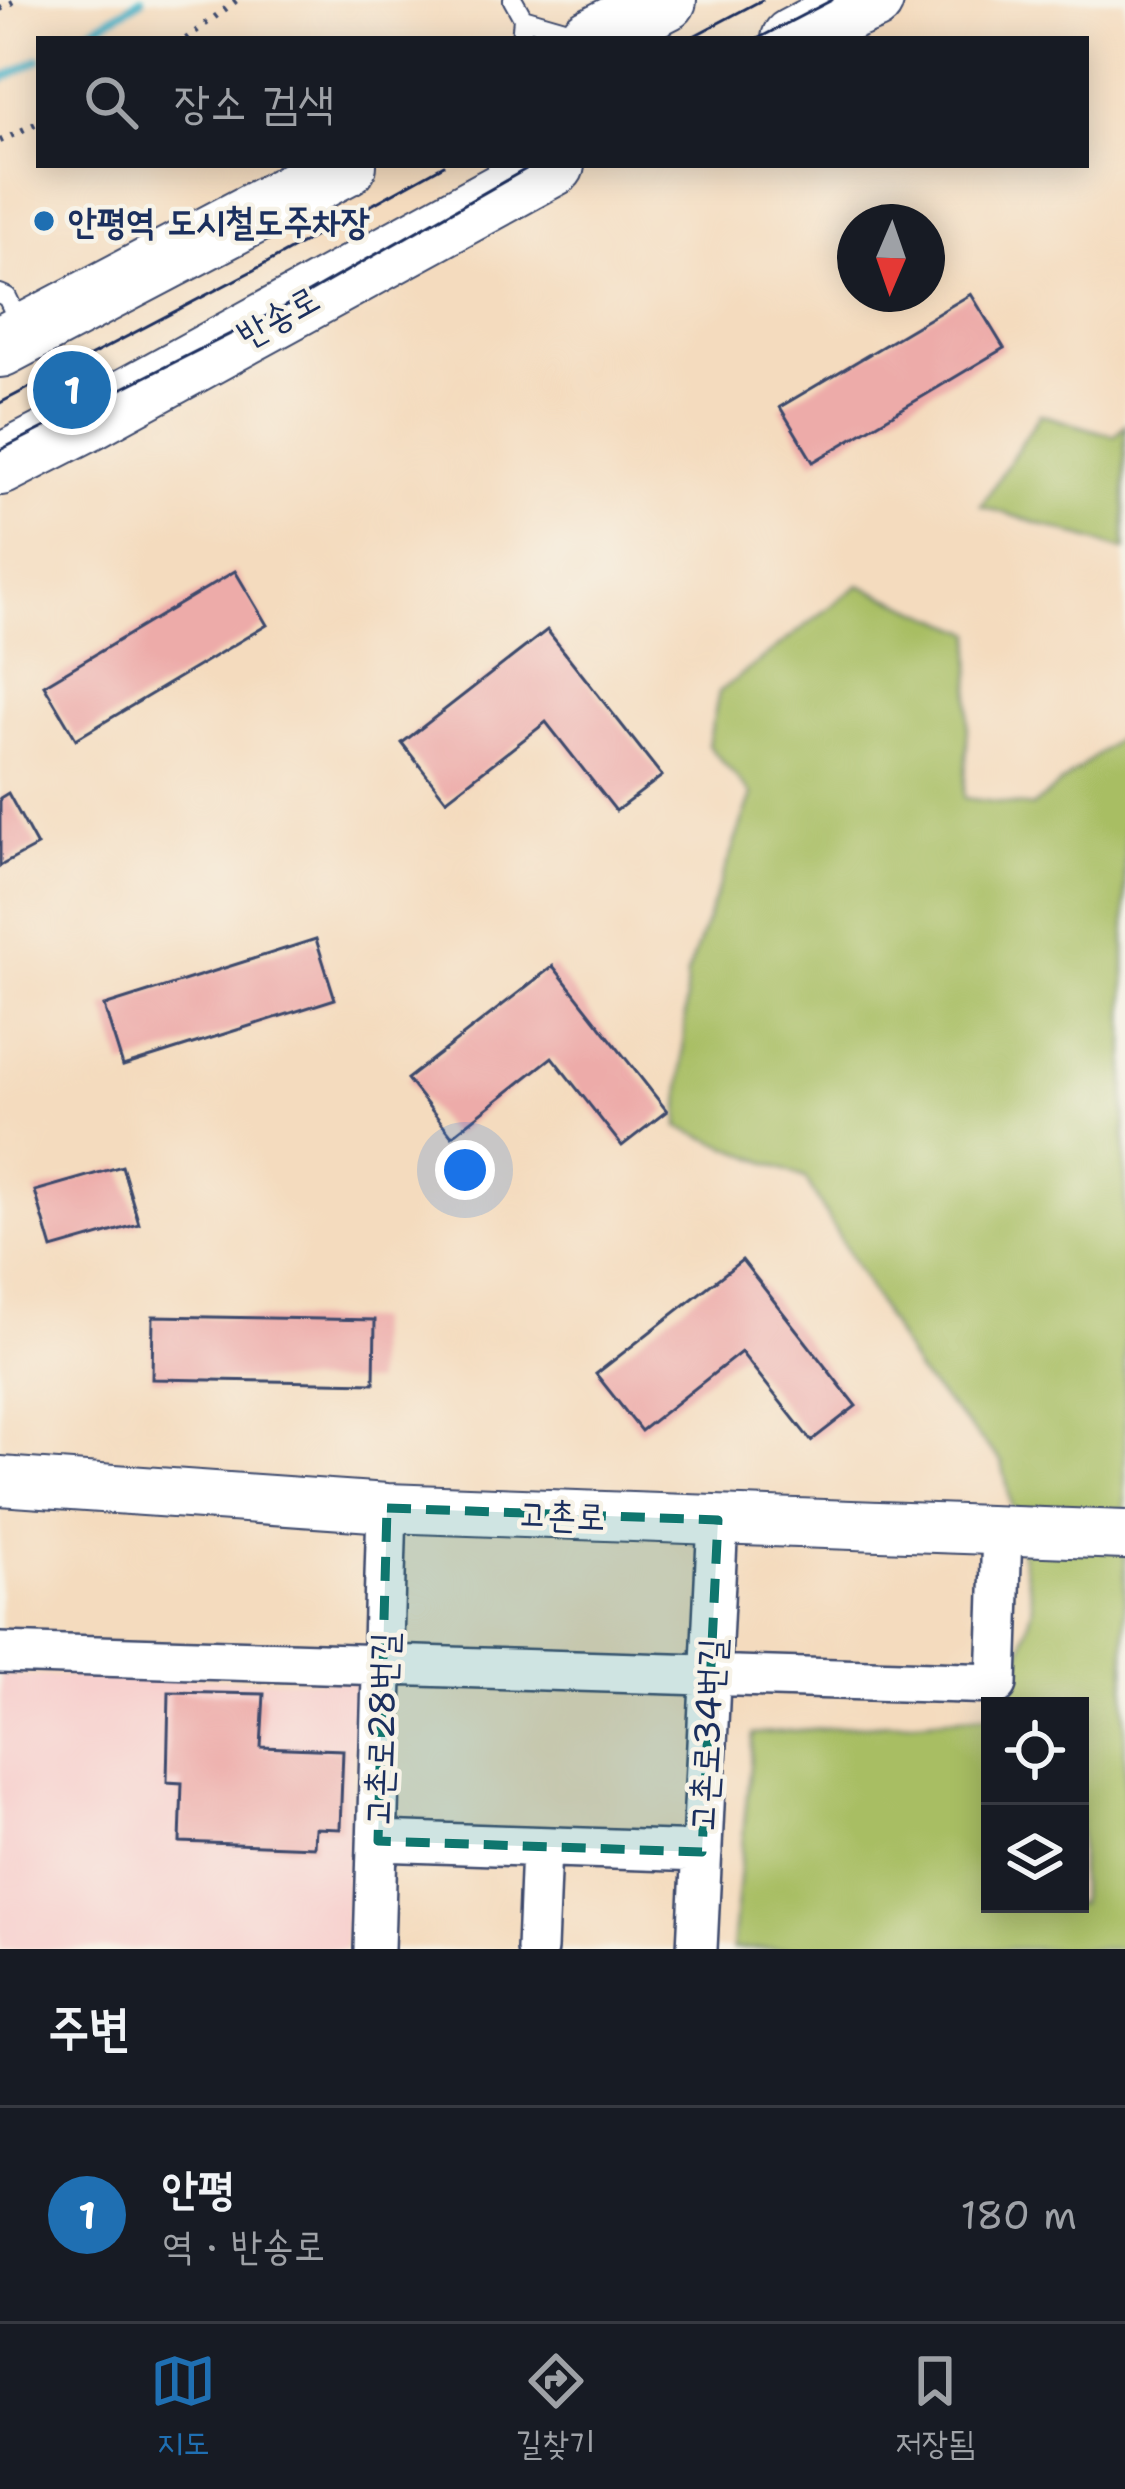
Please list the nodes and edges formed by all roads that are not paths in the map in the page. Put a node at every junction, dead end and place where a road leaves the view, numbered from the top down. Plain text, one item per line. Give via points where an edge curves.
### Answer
1 (666, 0) edge
2 (872, 0) edge
3 (518, 9) edge
4 (584, 36) edge
5 (597, 36) edge
6 (798, 36) edge
7 (340, 168) edge
8 (549, 168) edge
9 (8, 325) edge
10 (0, 465) edge
11 (0, 1481) edge
12 (387, 1508) junction
13 (718, 1520) junction
14 (1002, 1531) junction
15 (1125, 1535) edge
16 (0, 1653) edge
17 (383, 1665) junction
18 (710, 1675) junction
19 (377, 1841) junction
20 (541, 1847) junction
21 (702, 1852) junction
22 (374, 1949) edge
23 (537, 1949) edge
24 (697, 1949) edge

1 - 5 main road
2 - 6 main road
3 - 4 lane
7 - 9 main road
8 - 10 main road, 반송로
11 - 12 street, 고촌로
12 - 13 street, 고촌로
12 - 17 street, 고촌로28번길
13 - 14 street, 고촌로
13 - 18 street, 고촌로34번길
14 - 15 street, 고촌로
14 - 18 street via 997,1684
16 - 17 street
17 - 18 street
17 - 19 street, 고촌로28번길
18 - 21 street, 고촌로34번길
19 - 20 street
19 - 22 street, 고촌로28번길
20 - 21 street
20 - 23 street
21 - 24 street, 고촌로34번길

